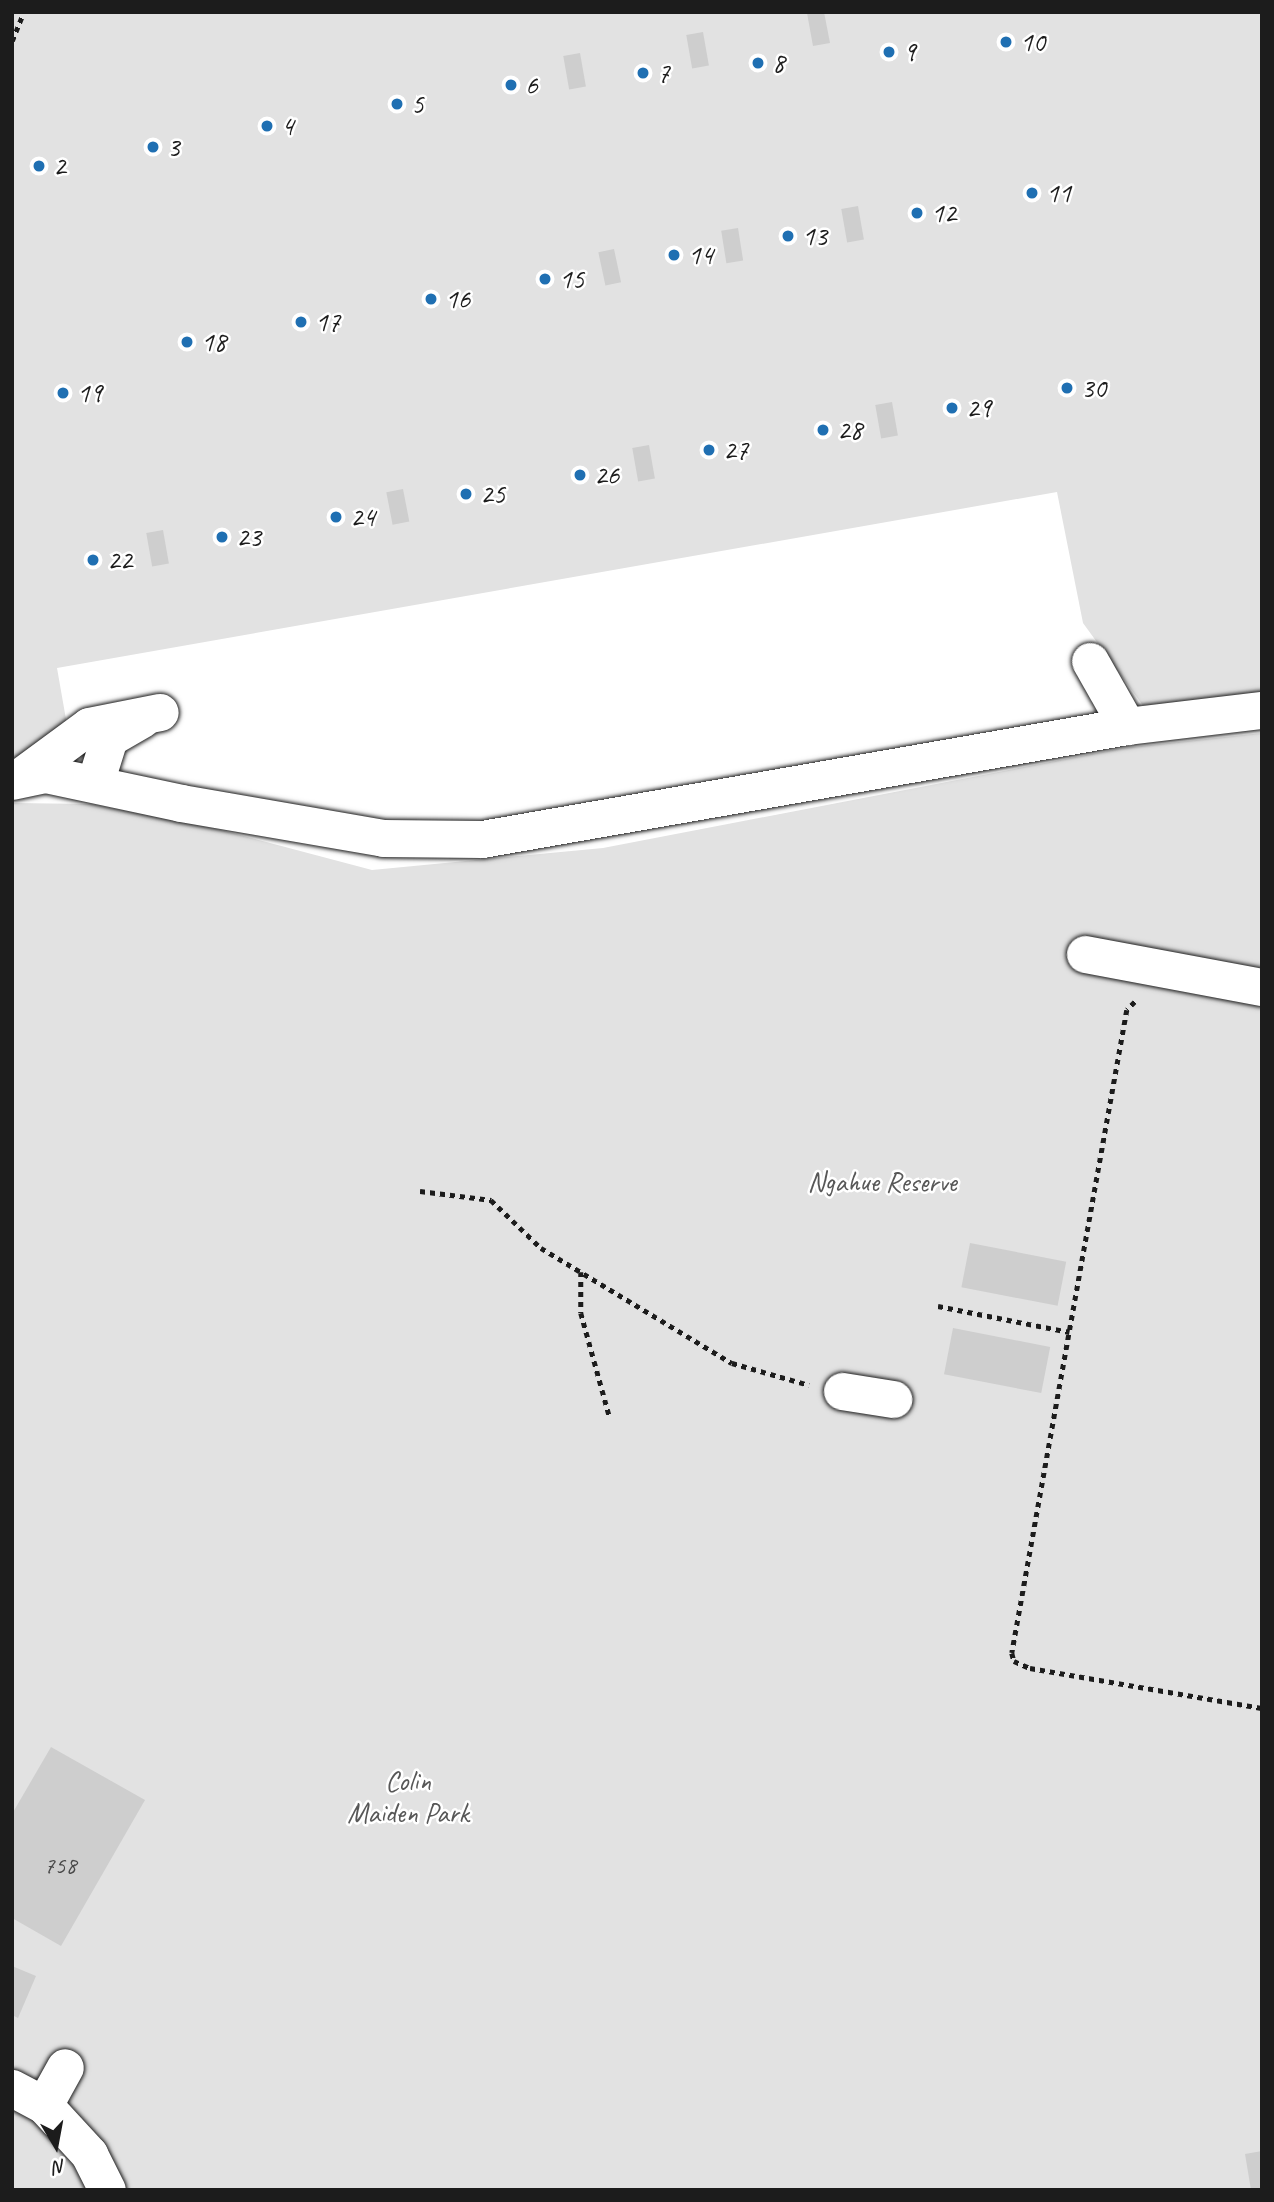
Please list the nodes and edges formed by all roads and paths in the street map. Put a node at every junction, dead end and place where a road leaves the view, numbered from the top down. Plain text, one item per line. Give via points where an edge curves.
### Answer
1 (24, 12) edge
2 (12, 41) edge
3 (1090, 661) dead end
4 (1262, 709) edge
5 (1127, 726) junction
6 (15, 780) edge
7 (95, 783) junction
8 (1085, 954) dead end
9 (1262, 987) edge
10 (1148, 1002) dead end
11 (420, 1191) dead end
12 (581, 1271) junction
13 (938, 1306) dead end
14 (1069, 1332) junction
15 (842, 1391) joint
16 (893, 1399) dead end
17 (610, 1418) dead end
18 (1262, 1708) edge
19 (65, 2067) dead end
20 (12, 2088) edge
21 (44, 2105) junction
22 (107, 2190) edge

1 - 2 path
3 - 5 lane
4 - 5 lane
5 - 7 lane via 482,839 370,836
6 - 7 lane via 46,774
6 - 7 lane via 89,726 160,712 108,738
8 - 9 lane
10 - 14 path via 1133,1002 1127,1010
11 - 12 path via 491,1200 541,1248
12 - 15 path via 732,1363
12 - 17 path via 580,1313
13 - 14 path
14 - 18 path via 1014,1661 1030,1668
15 - 16 lane
19 - 21 lane
20 - 21 lane
21 - 22 lane via 89,2154

